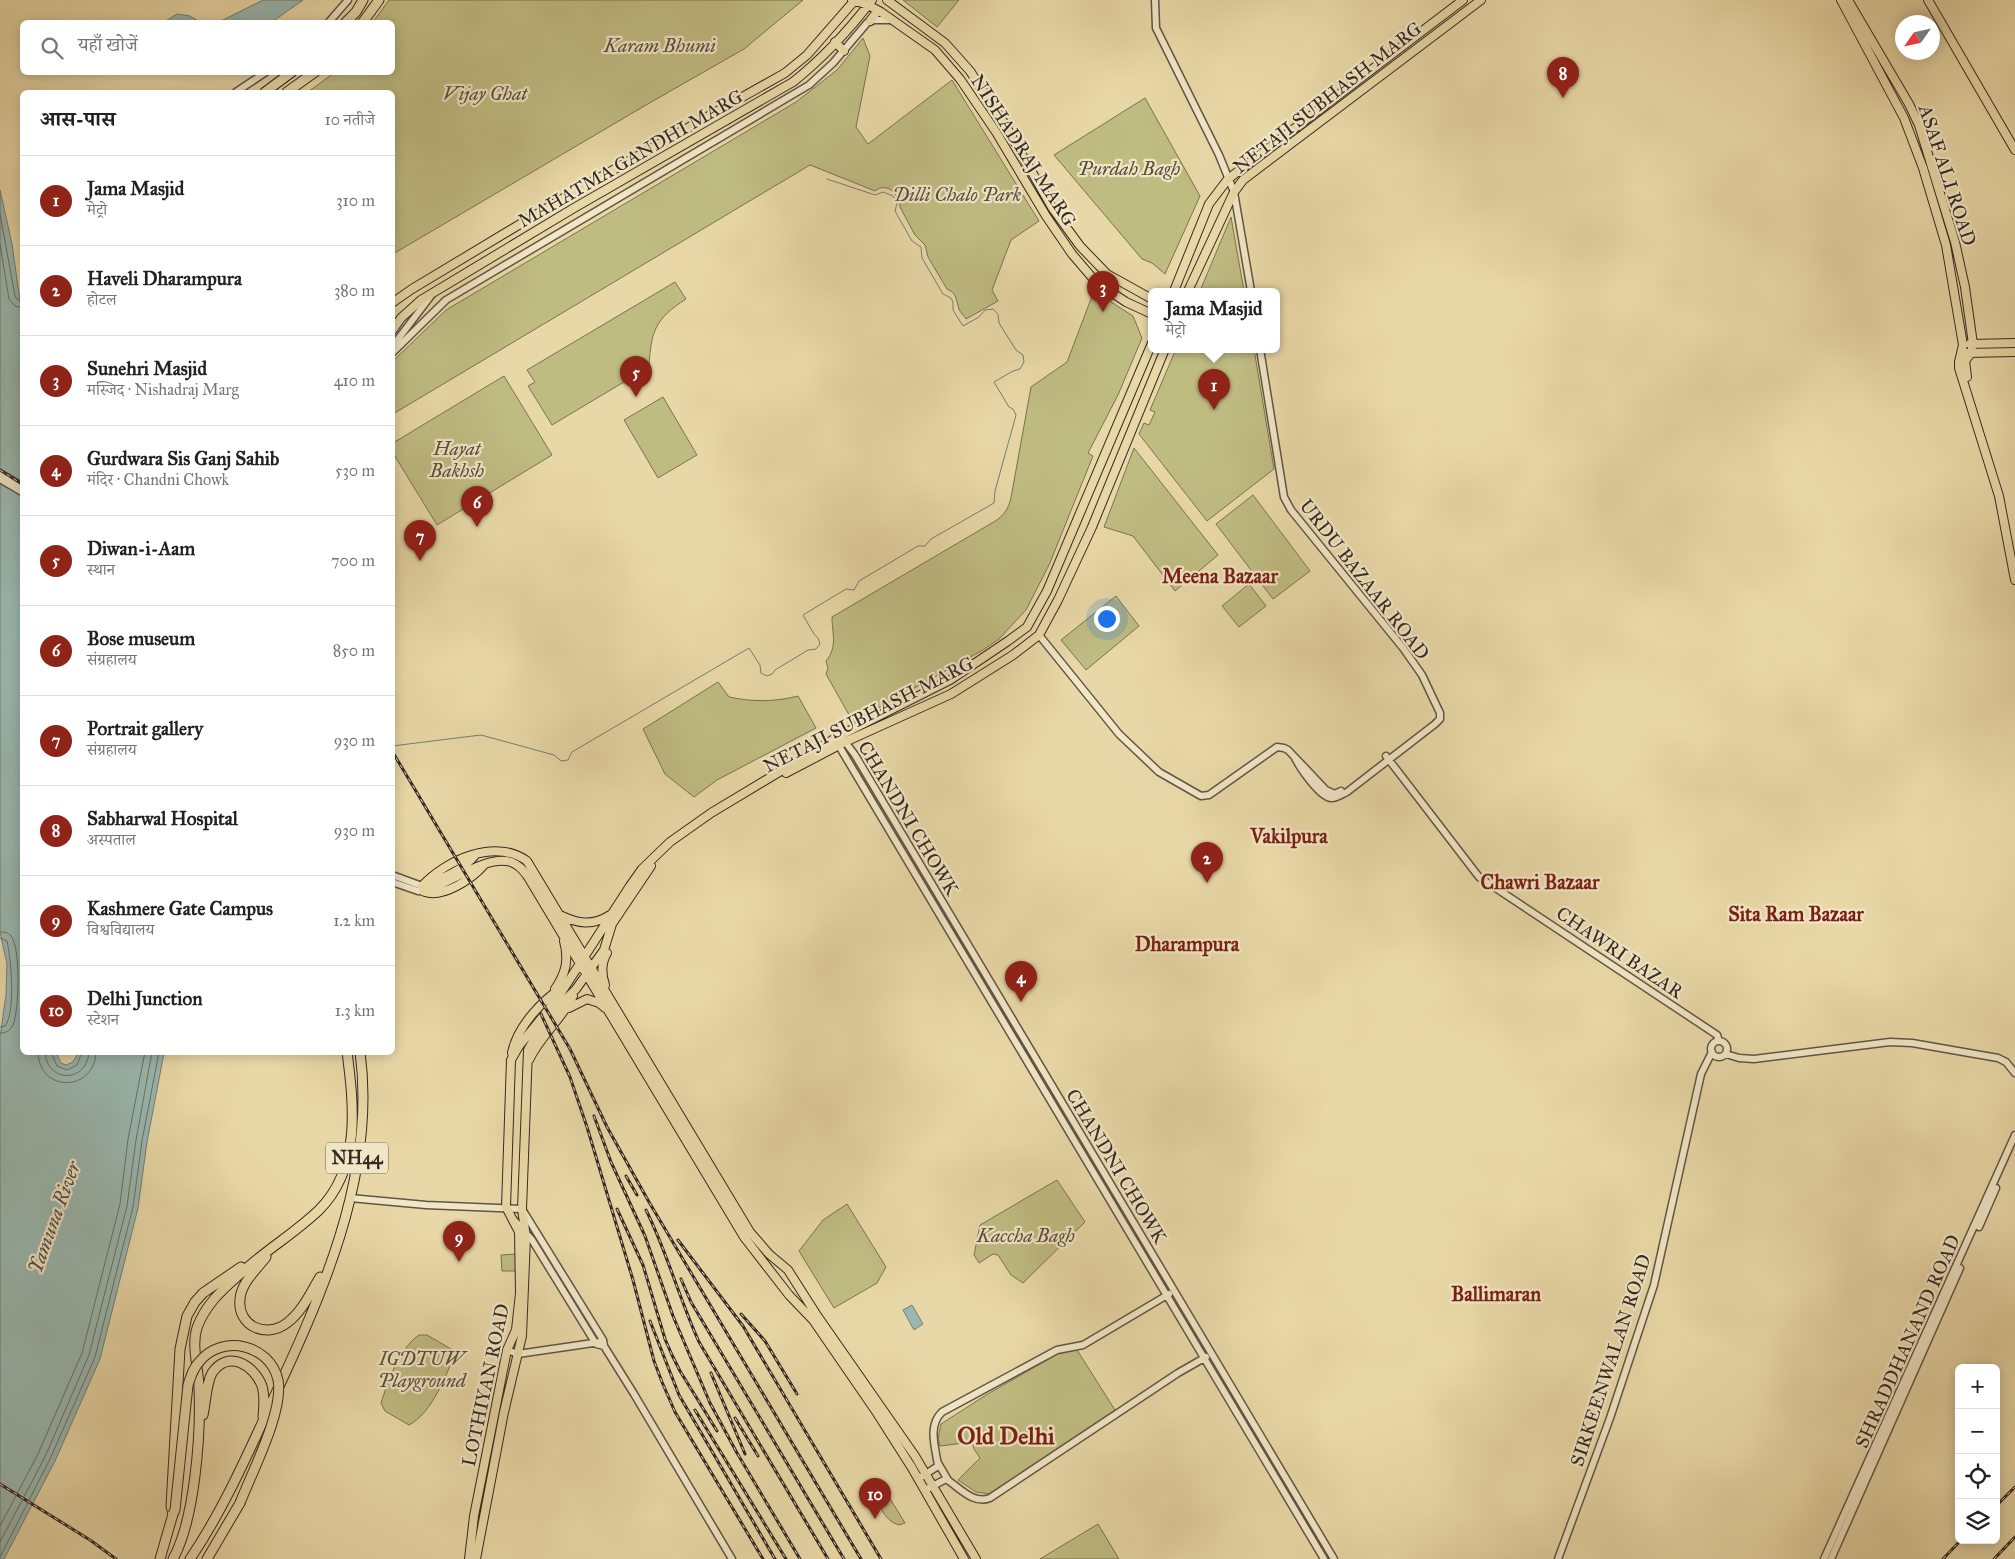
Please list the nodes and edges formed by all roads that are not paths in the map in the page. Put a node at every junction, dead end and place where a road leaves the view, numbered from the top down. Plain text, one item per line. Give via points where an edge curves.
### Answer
1 (348, 0) edge
2 (363, 0) edge
3 (379, 0) edge
4 (850, 0) edge
5 (855, 0) edge
6 (887, 0) edge
7 (1155, 0) edge
8 (1463, 0) edge
9 (1481, 0) edge
10 (1841, 0) edge
11 (1848, 0) edge
12 (1928, 0) edge
13 (870, 3) edge
14 (896, 4) edge
15 (876, 13) junction
16 (885, 15) junction
17 (857, 18) junction
18 (332, 20) edge
19 (348, 20) edge
20 (364, 20) edge
21 (893, 20) junction
22 (870, 21) junction
23 (835, 42) junction
24 (844, 51) junction
25 (262, 75) edge
26 (288, 75) edge
27 (311, 75) edge
28 (239, 90) edge
29 (268, 90) edge
30 (290, 90) edge
31 (2015, 150) edge
32 (1228, 179) junction
33 (1234, 192) junction
34 (1175, 288) edge
35 (1189, 288) edge
36 (1250, 288) edge
37 (434, 292) junction
38 (1148, 297) edge
39 (395, 301) edge
40 (1148, 312) edge
41 (395, 327) edge
42 (395, 343) edge
43 (2015, 343) edge
44 (1973, 344) junction
45 (1963, 345) junction
46 (395, 350) edge
47 (1148, 352) edge
48 (2015, 352) edge
49 (1163, 353) edge
50 (1261, 353) edge
51 (1960, 353) junction
52 (1971, 353) junction
53 (0, 472) edge
54 (0, 478) edge
55 (20, 485) edge
56 (20, 491) edge
57 (2015, 557) edge
58 (2015, 580) edge
59 (1039, 635) junction
60 (839, 736) junction
61 (847, 742) junction
62 (839, 746) junction
63 (1387, 757) junction
64 (395, 876) edge
65 (395, 883) edge
66 (423, 889) junction
67 (612, 913) junction
68 (560, 915) junction
69 (612, 924) junction
70 (562, 933) junction
71 (585, 956) junction
72 (580, 963) junction
73 (592, 967) junction
74 (587, 974) junction
75 (568, 983) junction
76 (576, 989) junction
77 (551, 994) junction
78 (610, 997) junction
79 (567, 1009) junction
80 (610, 1013) junction
81 (1719, 1041) junction
82 (1712, 1052) junction
83 (1726, 1054) junction
84 (347, 1055) edge
85 (360, 1055) edge
86 (511, 1060) junction
87 (527, 1065) junction
88 (2015, 1073) edge
89 (509, 1102) junction
90 (526, 1102) junction
91 (509, 1122) junction
92 (525, 1123) junction
93 (2015, 1135) edge
94 (2015, 1144) edge
95 (350, 1198) junction
96 (503, 1207) junction
97 (522, 1209) junction
98 (512, 1218) junction
99 (526, 1231) junction
100 (275, 1245) junction
101 (331, 1260) junction
102 (1174, 1291) junction
103 (1167, 1295) junction
104 (601, 1344) junction
105 (506, 1350) junction
106 (1211, 1353) junction
107 (518, 1354) junction
108 (1204, 1358) junction
109 (200, 1424) junction
110 (262, 1424) junction
111 (938, 1464) junction
112 (1867, 1472) junction
113 (926, 1474) junction
114 (918, 1479) junction
115 (948, 1480) junction
116 (933, 1486) junction
117 (925, 1490) junction
118 (173, 1514) junction
119 (1315, 1528) junction
120 (1308, 1533) junction
121 (160, 1559) edge
122 (173, 1559) edge
123 (190, 1559) edge
124 (207, 1559) edge
125 (469, 1559) edge
126 (476, 1559) edge
127 (732, 1559) edge
128 (964, 1559) edge
129 (976, 1559) edge
130 (1324, 1559) edge
131 (1334, 1559) edge
132 (1558, 1559) edge
133 (1824, 1559) edge
134 (1831, 1559) edge

1 - 18 street
2 - 19 highway
3 - 20 highway
4 - 5 main road
5 - 13 main road, NISHADRAJ MARG
5 - 39 main road, MAHATMA GANDHI MARG via 807,55 785,73 567,196
6 - 14 main road, NISHADRAJ MARG
7 - 32 street via 1156,28
8 - 32 main road, NETAJI SUBHASH MARG
9 - 33 main road, NETAJI SUBHASH MARG via 1259,168
10 - 45 main road, ASAF ALI ROAD via 1904,118 1923,168 1946,245
11 - 44 main road, ASAF ALI ROAD via 1919,125 1955,242
12 - 31 main road
13 - 16 main road, NISHADRAJ MARG
13 - 17 main road, MAHATMA GANDHI MARG
14 - 38 main road, NISHADRAJ MARG via 945,43 970,71 1053,209 1080,246 1107,274
15 - 16 main road
15 - 17 main road
15 - 22 main road
16 - 21 main road, NISHADRAJ MARG
17 - 23 main road, MAHATMA GANDHI MARG
21 - 22 street
21 - 40 main road, NISHADRAJ MARG via 936,50 960,79 1046,216 1096,282
22 - 24 street
23 - 24 main road
23 - 37 main road, MAHATMA GANDHI MARG via 793,82
24 - 46 street via 809,84 446,300
25 - 28 street
26 - 29 highway
27 - 30 highway
32 - 33 street
32 - 34 main road, NETAJI SUBHASH MARG via 1209,204
33 - 35 main road, NETAJI SUBHASH MARG
33 - 36 street
37 - 41 main road, MAHATMA GANDHI MARG via 420,300
37 - 42 street
43 - 44 main road
44 - 45 main road
44 - 52 main road, ASAF ALI ROAD
45 - 51 main road
47 - 60 main road, NETAJI SUBHASH MARG via 1047,591 1027,627 949,680
48 - 52 main road
49 - 59 main road, NETAJI SUBHASH MARG via 1092,527
50 - 63 street, URDU BAZAAR ROAD via 1287,503 1403,648 1422,675 1441,716 1438,722
51 - 52 main road
51 - 58 main road via 1960,368 1999,496
52 - 57 main road, ASAF ALI ROAD via 1965,361 1965,368 2003,495
53 - 55 street
54 - 56 street
59 - 61 main road, NETAJI SUBHASH MARG via 1013,656 951,694
59 - 63 street via 1119,734 1159,772 1201,796 1216,791 1276,747 1284,748 1295,758 1322,795 1332,798 1346,792
60 - 61 street, CHANDNI CHOWK
60 - 62 street, CHANDNI CHOWK
60 - 67 main road, NETAJI SUBHASH MARG via 711,813 670,842 642,870
61 - 62 main road, NETAJI SUBHASH MARG
61 - 102 street, CHANDNI CHOWK
62 - 69 main road, NETAJI SUBHASH MARG via 772,780 673,843 652,864
62 - 103 street, CHANDNI CHOWK
63 - 81 street, CHAWRI BAZAR via 1479,877 1716,1035
64 - 66 street
65 - 66 street via 418,891
66 - 68 main road via 431,876 467,857 509,852 527,861
66 - 70 main road via 435,894 444,892 484,865 509,861 520,866
67 - 68 main road via 589,923 574,922
67 - 71 main road, NETAJI SUBHASH MARG
68 - 71 main road
69 - 73 main road, NETAJI SUBHASH MARG via 604,950
69 - 78 main road via 602,965
70 - 72 main road
70 - 77 main road via 567,963 564,976
71 - 72 main road, NETAJI SUBHASH MARG
71 - 73 main road
72 - 74 main road
72 - 75 main road, NETAJI SUBHASH MARG
73 - 74 main road, NETAJI SUBHASH MARG
73 - 78 main road
74 - 76 main road, NETAJI SUBHASH MARG
74 - 80 main road
75 - 77 main road
75 - 86 main road, NETAJI SUBHASH MARG
76 - 79 main road
76 - 87 main road via 536,1036 528,1050
77 - 86 main road via 524,1026 514,1043
78 - 113 main road via 750,1232 788,1270
79 - 80 main road via 587,999 599,1003
79 - 87 main road via 540,1041
80 - 114 main road via 744,1238 813,1320
81 - 82 street via 1713,1044
81 - 83 street via 1727,1046
82 - 83 street via 1718,1057
82 - 132 street, SIRKEENWALAN ROAD via 1701,1074 1654,1285
83 - 88 street via 1754,1059 1890,1042 1912,1043 1998,1058
84 - 100 highway via 352,1085 352,1123 351,1147 344,1174 329,1199
85 - 95 highway, NH44 via 362,1117
86 - 89 main road
87 - 90 main road, LOTHIYAN ROAD
89 - 90 main road
89 - 91 main road
90 - 92 main road, LOTHIYAN ROAD
91 - 92 main road
91 - 96 main road
92 - 97 main road, LOTHIYAN ROAD
93 - 112 street, SHRADDHANAND ROAD
94 - 112 street, SHRADDHANAND ROAD
95 - 96 street via 426,1205
95 - 101 highway, NH44
96 - 97 street
96 - 98 main road, LOTHIYAN ROAD
97 - 99 main road, LOTHIYAN ROAD
97 - 104 street
98 - 99 street
98 - 105 main road, LOTHIYAN ROAD via 519,1232 520,1293 516,1330
99 - 104 street
99 - 107 main road, LOTHIYAN ROAD via 524,1307
100 - 101 highway via 247,1281 240,1298 244,1317 260,1330 275,1330 289,1322 301,1309
100 - 109 highway via 217,1296 197,1329
100 - 118 highway via 218,1282 195,1302 186,1316 180,1349
101 - 110 highway via 301,1340
102 - 103 street
102 - 106 street, CHANDNI CHOWK
103 - 108 street, CHANDNI CHOWK
103 - 111 street via 1083,1345 1057,1350 942,1412 937,1417 933,1437
104 - 107 street
104 - 127 street
105 - 107 street
105 - 125 main road, LOTHIYAN ROAD via 474,1516
106 - 108 street
106 - 119 street, CHANDNI CHOWK
107 - 126 main road, LOTHIYAN ROAD
108 - 115 street via 988,1499 972,1497
108 - 120 street, CHANDNI CHOWK
109 - 110 highway via 211,1375 217,1368 235,1361 249,1367 262,1386
109 - 122 highway via 188,1516
110 - 123 highway via 216,1519
111 - 113 street
111 - 115 street
112 - 133 street, SHRADDHANAND ROAD
112 - 134 street, SHRADDHANAND ROAD
113 - 114 street
113 - 116 main road
114 - 117 main road
115 - 116 street
116 - 117 street
116 - 129 main road
117 - 128 main road
118 - 121 highway
118 - 124 highway, bridge via 188,1385 193,1370 200,1360 220,1347 244,1346 265,1357 273,1368 278,1379 277,1407 240,1503
119 - 120 street
119 - 131 street, CHANDNI CHOWK
120 - 130 street, CHANDNI CHOWK

